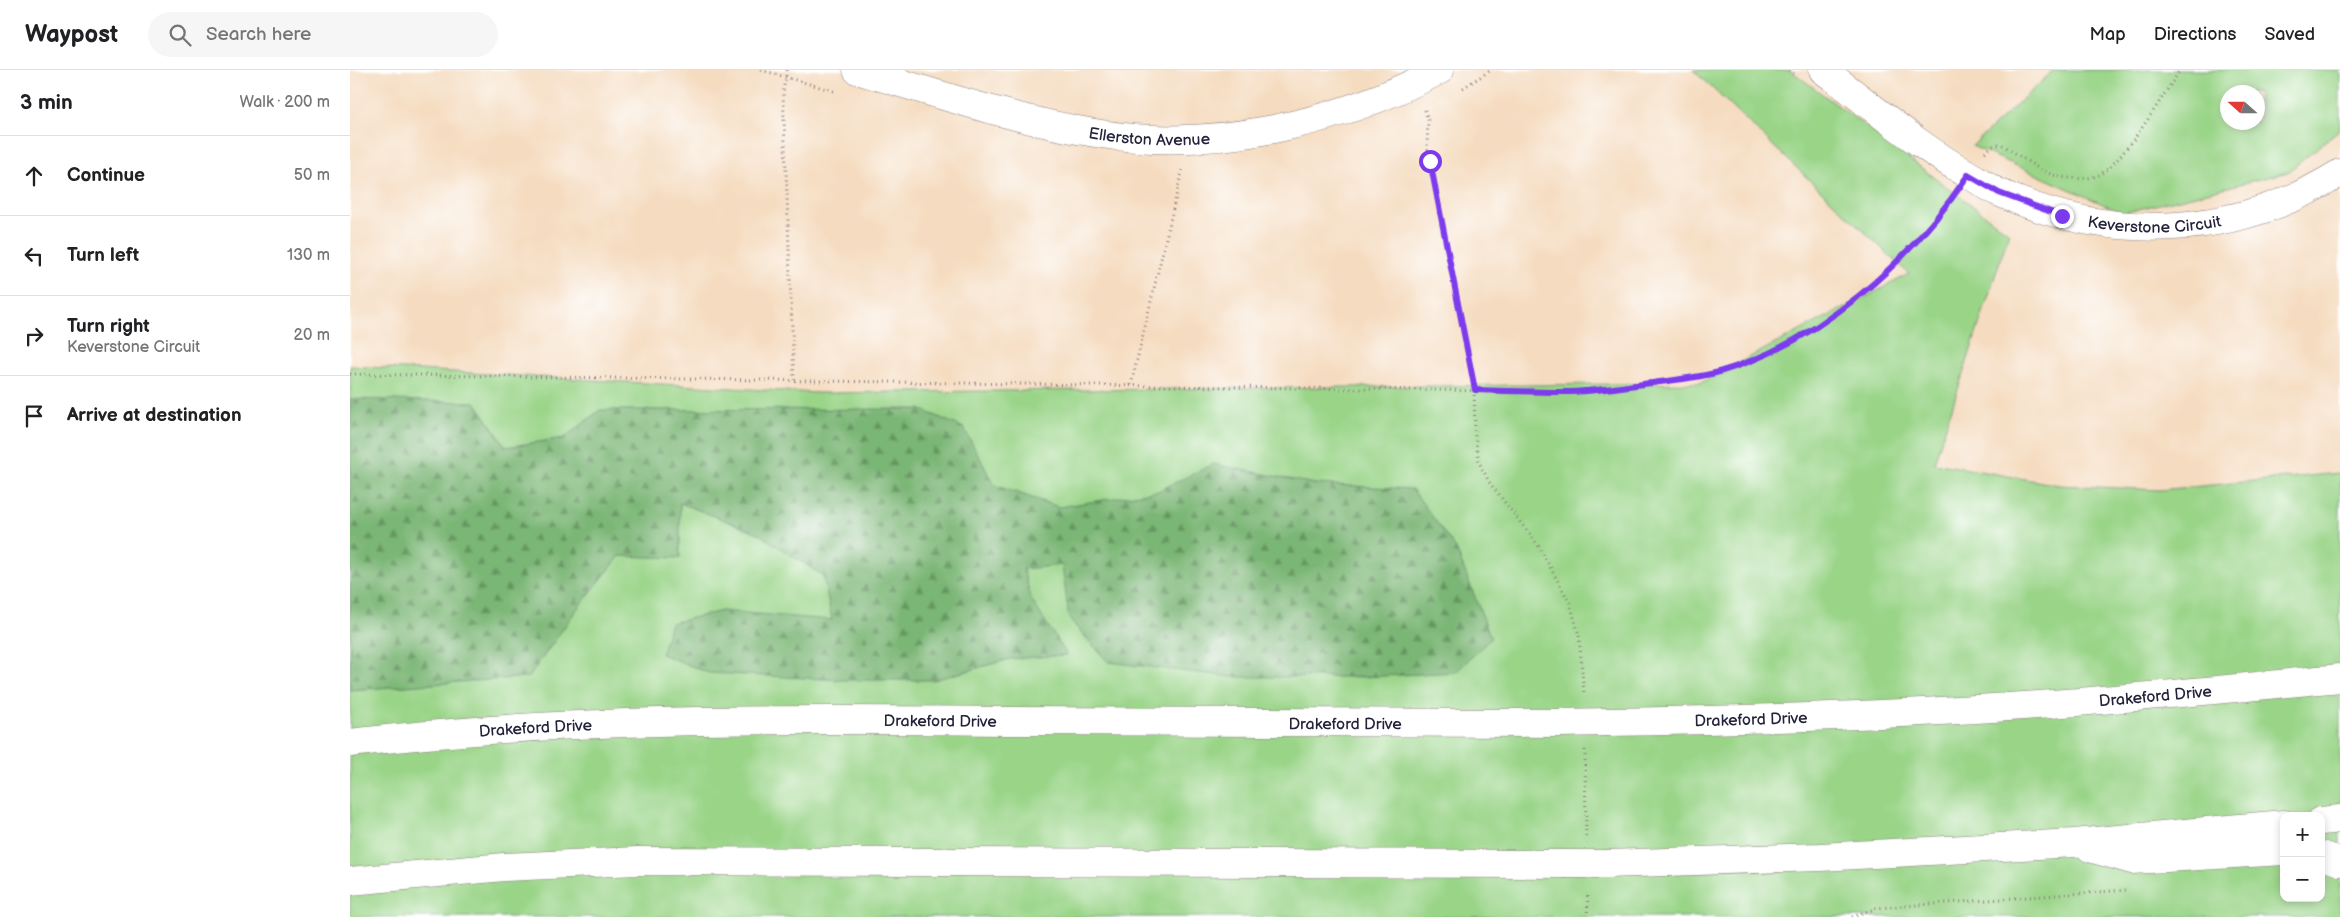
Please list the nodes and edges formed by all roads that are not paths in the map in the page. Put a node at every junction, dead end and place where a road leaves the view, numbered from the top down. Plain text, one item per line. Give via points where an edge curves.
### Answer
1 (857, 70) edge
2 (1440, 70) edge
3 (1824, 70) edge
4 (2340, 174) edge
5 (2340, 678) edge
6 (350, 743) edge
7 (2340, 819) edge
8 (2325, 821) edge
9 (2280, 824) edge
10 (2074, 843) junction
11 (2280, 851) edge
12 (2325, 856) edge
13 (2340, 862) edge
14 (350, 881) edge

1 - 2 main road, Ellerston Avenue via 1044,124 1097,134 1151,139 1205,138 1258,132 1351,110
3 - 4 main road, Keverstone Circuit via 1968,175 1999,193 2062,216 2128,227 2162,228 2228,220 2261,211
5 - 6 main road, Drakeford Drive, bridge via 1994,708 1768,719 1323,725 636,721 423,734
7 - 8 main road
9 - 10 main road
10 - 11 main road via 2132,860
10 - 14 main road, bridge via 1820,857 1607,864 637,861 504,867
12 - 13 main road

